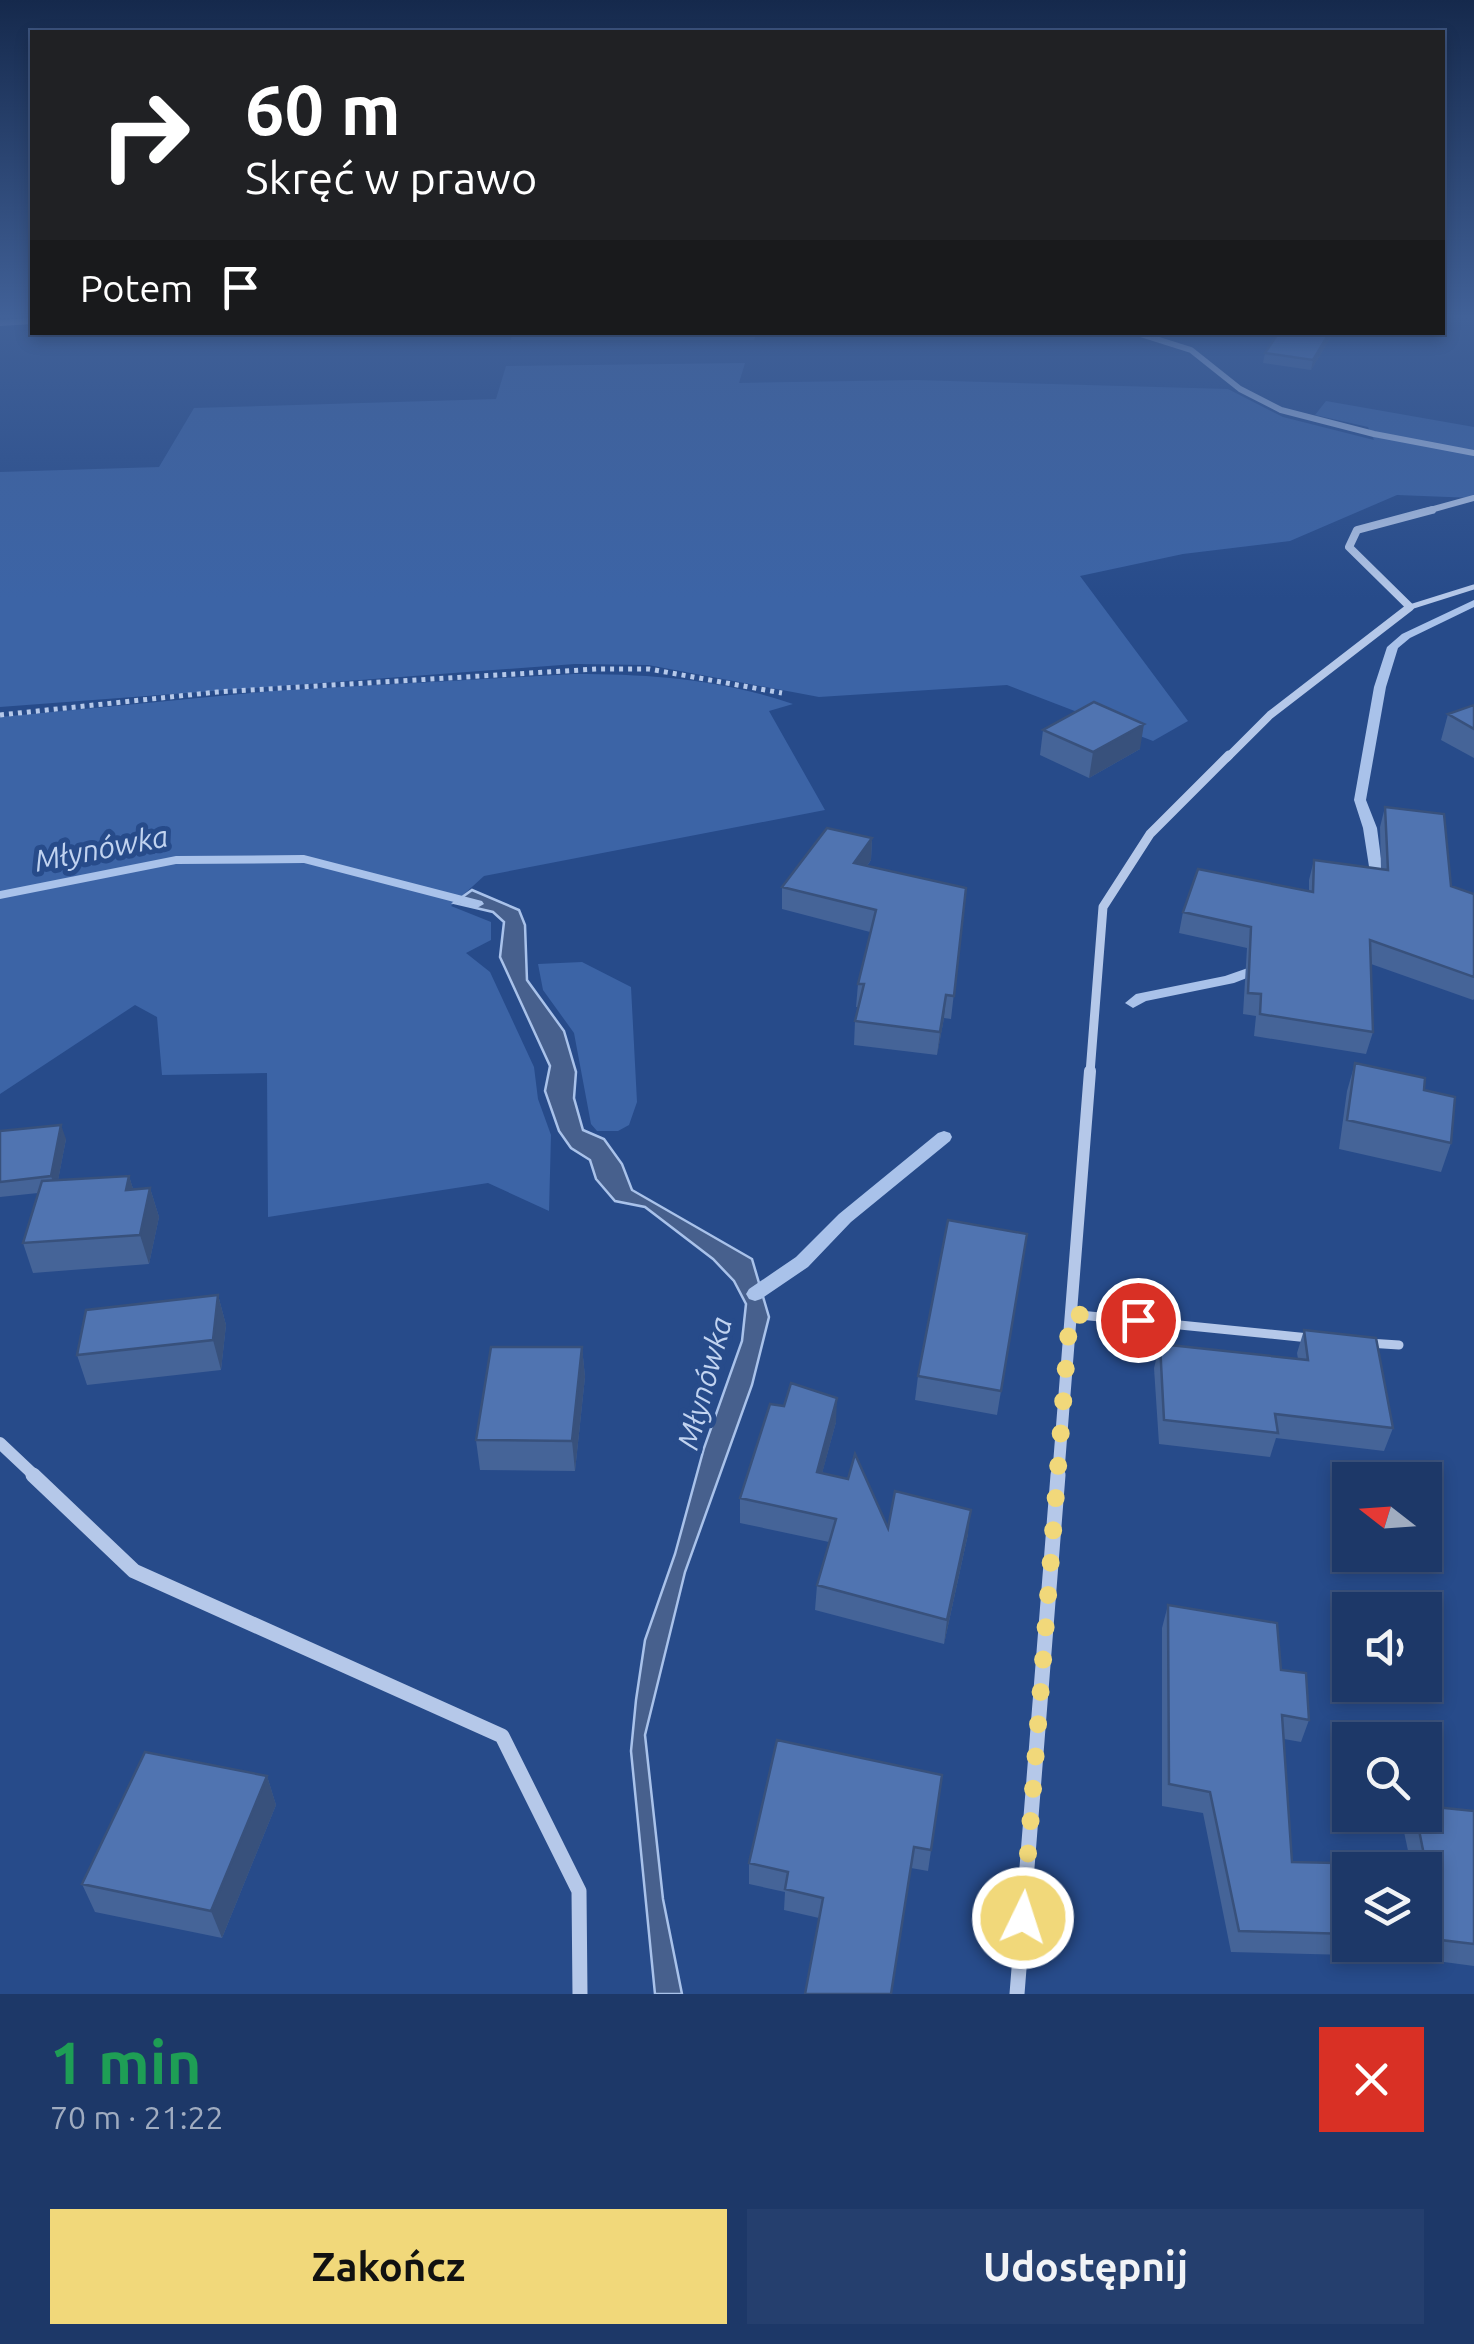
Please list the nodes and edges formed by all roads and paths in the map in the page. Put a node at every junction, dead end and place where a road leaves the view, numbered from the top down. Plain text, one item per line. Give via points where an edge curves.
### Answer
1 (1289, 412) edge
2 (1474, 452) edge
3 (1474, 498) edge
4 (1474, 587) edge
5 (1410, 607) junction
6 (782, 693) dead end
7 (0, 715) edge
8 (1070, 1314) junction
9 (1320, 1339) edge
10 (1352, 1341) edge
11 (1400, 1345) dead end
12 (0, 1443) edge
13 (580, 1994) edge
14 (1017, 1994) edge

1 - 2 street
3 - 5 street via 1357,530 1349,547
4 - 5 lane
5 - 8 street via 1270,715 1150,834 1103,908
6 - 7 path via 649,669 598,670 217,692
8 - 9 lane
8 - 14 street
10 - 11 lane
12 - 13 street via 134,1571 502,1736 579,1890

